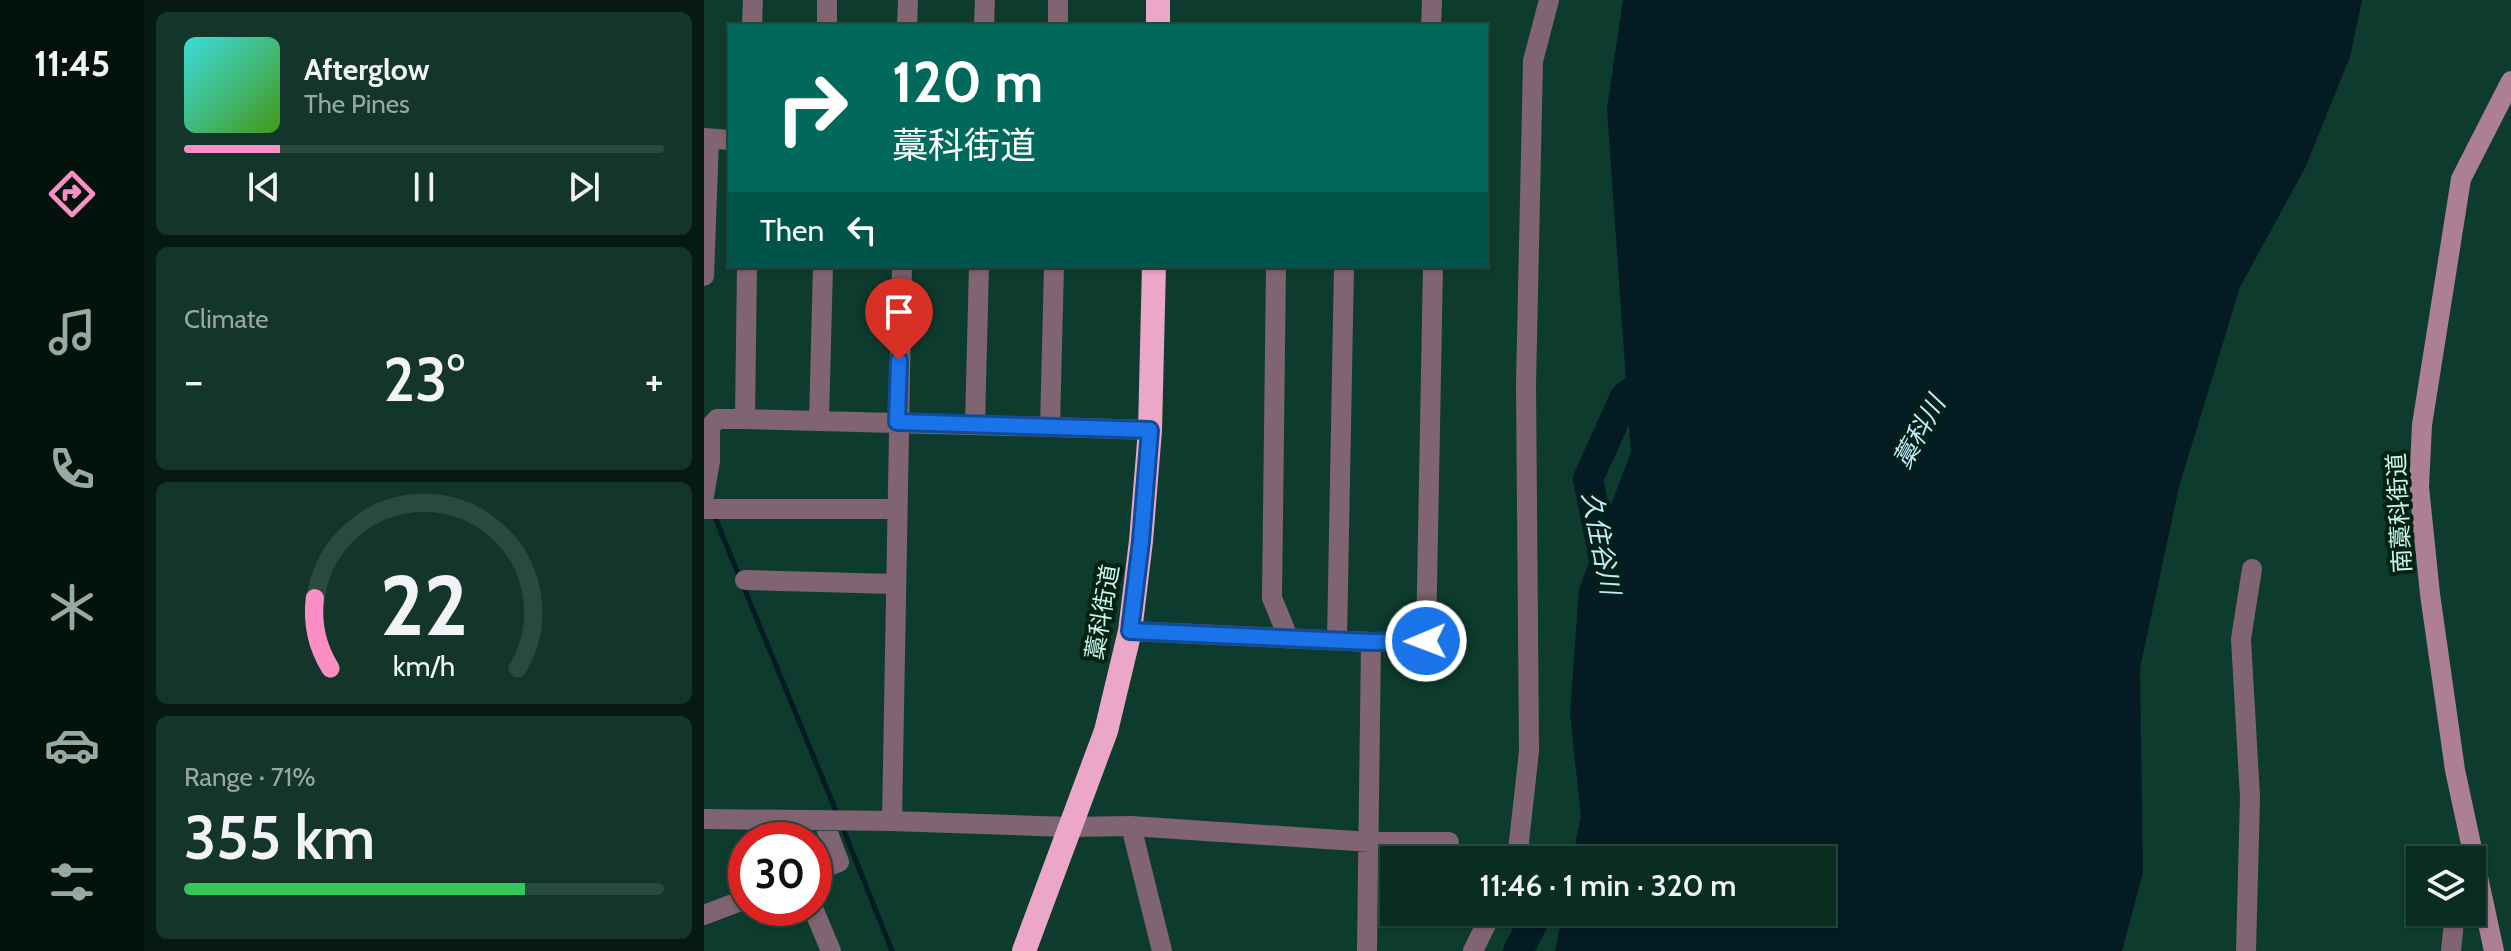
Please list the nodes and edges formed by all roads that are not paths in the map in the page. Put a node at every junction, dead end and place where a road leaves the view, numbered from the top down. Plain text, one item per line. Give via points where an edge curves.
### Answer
1 (753, 0) edge
2 (827, 0) edge
3 (908, 0) edge
4 (985, 0) edge
5 (1058, 0) edge
6 (1158, 0) edge
7 (1432, 0) edge
8 (1549, 0) edge
9 (752, 24) edge
10 (827, 24) edge
11 (907, 24) edge
12 (984, 24) edge
13 (1058, 24) edge
14 (1158, 24) edge
15 (1431, 24) edge
16 (2511, 81) edge
17 (706, 138) edge
18 (728, 140) edge
19 (747, 268) edge
20 (823, 268) edge
21 (902, 268) edge
22 (979, 268) edge
23 (1054, 268) edge
24 (1154, 268) edge
25 (1276, 268) edge
26 (1344, 268) edge
27 (1433, 268) edge
28 (704, 276) edge
29 (711, 415) edge
30 (745, 419) junction
31 (819, 421) junction
32 (897, 422) junction
33 (975, 424) junction
34 (1050, 427) junction
35 (1150, 430) junction
36 (704, 496) edge
37 (704, 509) edge
38 (896, 509) junction
39 (2252, 569) dead end
40 (745, 580) dead end
41 (895, 584) junction
42 (1130, 631) junction
43 (1288, 637) junction
44 (1337, 640) junction
45 (1371, 642) junction
46 (704, 819) edge
47 (823, 820) joint
48 (892, 821) junction
49 (1131, 826) junction
50 (1069, 827) junction
51 (1370, 842) junction
52 (1449, 842) dead end
53 (832, 844) edge
54 (1519, 846) edge
55 (2471, 846) edge
56 (832, 865) edge
57 (728, 906) edge
58 (704, 915) edge
59 (2486, 916) edge
60 (821, 926) edge
61 (1485, 926) edge
62 (2454, 926) edge
63 (831, 951) edge
64 (1024, 951) edge
65 (1162, 951) edge
66 (1367, 951) edge
67 (1473, 951) edge
68 (2246, 951) edge
69 (2451, 951) edge
70 (2494, 951) edge

1 - 9 street
2 - 10 street
3 - 11 street
4 - 12 street
5 - 13 street
6 - 14 highway
7 - 15 street
8 - 54 street via 1533,61 1526,368 1529,751
16 - 55 main road, 南藁科街道 via 2461,179 2420,456 2430,594
17 - 18 street
17 - 28 street
19 - 30 street
20 - 31 street
21 - 32 street
22 - 33 street
23 - 34 street
24 - 35 highway, 藁科街道
25 - 43 street via 1272,598
26 - 44 street
27 - 45 street via 1426,641
29 - 30 street
29 - 36 street
30 - 31 street
31 - 32 street
32 - 33 street
32 - 38 street
33 - 34 street
34 - 35 street
35 - 42 highway, 藁科街道
37 - 38 street
38 - 41 street
39 - 68 street via 2241,639 2250,797
40 - 41 street
41 - 48 street
42 - 43 street
42 - 50 highway, 藁科街道 via 1106,731
43 - 44 street
44 - 45 street
45 - 51 street
46 - 47 street
47 - 48 street
48 - 50 street
49 - 50 street
49 - 51 street
49 - 65 street
50 - 64 highway, 藁科街道
51 - 52 street
51 - 66 street
53 - 56 street via 839,862
57 - 58 street
59 - 70 main road, 南藁科街道
60 - 63 street
61 - 67 street
62 - 69 street

